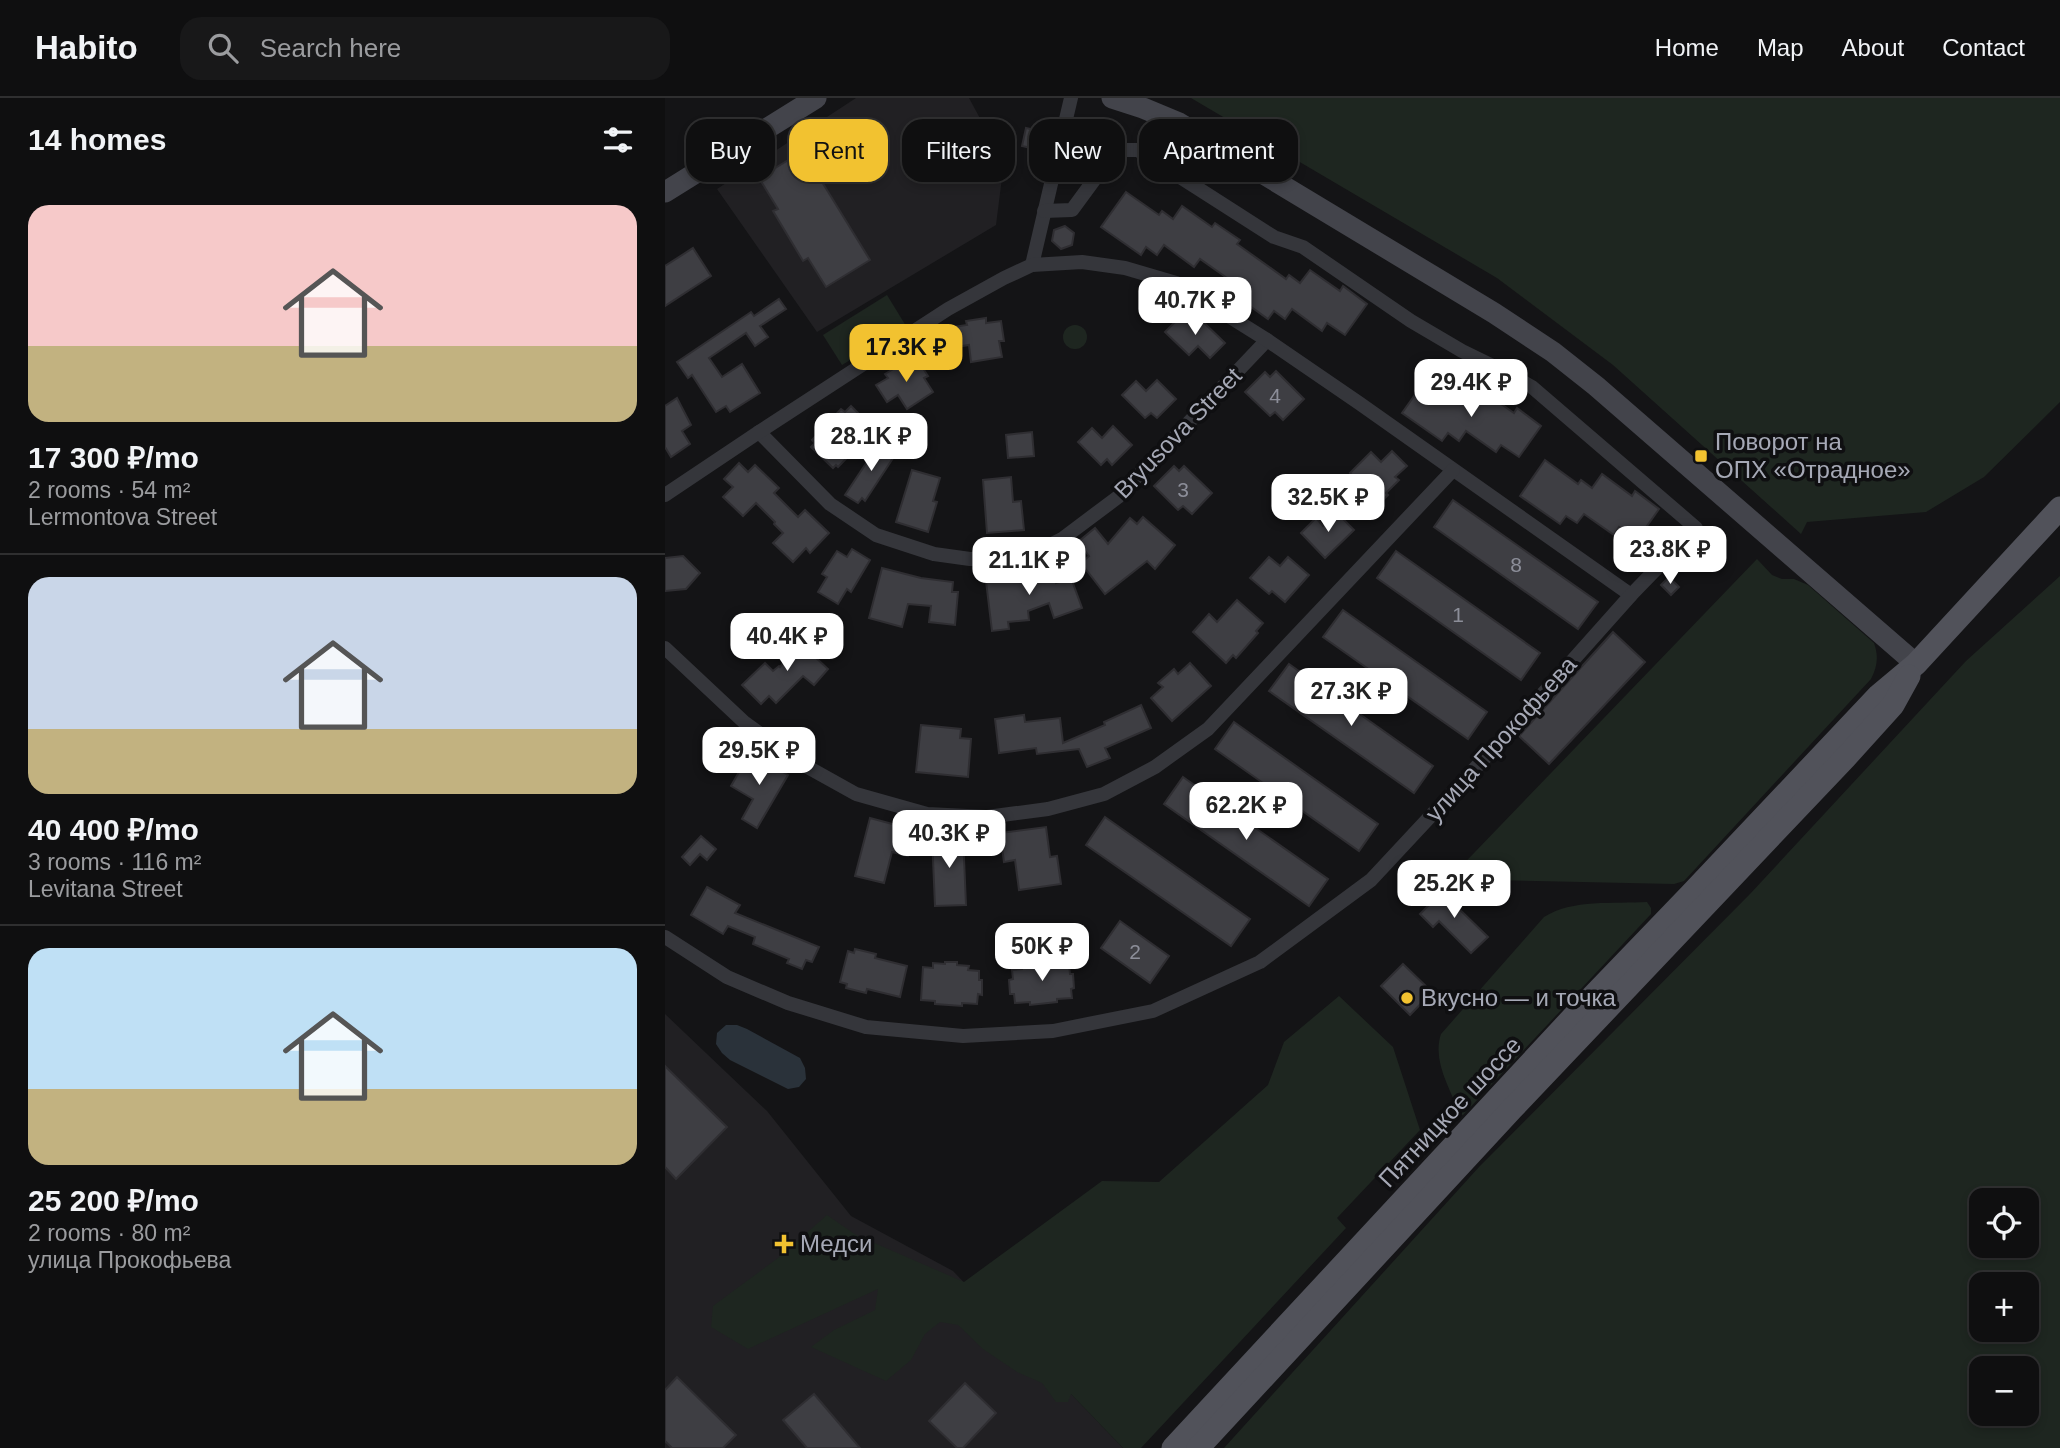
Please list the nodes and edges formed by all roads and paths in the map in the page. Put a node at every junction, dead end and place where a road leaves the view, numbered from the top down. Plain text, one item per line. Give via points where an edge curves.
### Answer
1 (816, 98) edge
2 (1071, 98) edge
3 (1112, 98) edge
4 (1066, 119) edge
5 (1051, 182) edge
6 (665, 192) edge
7 (1044, 211) junction
8 (1032, 265) junction
9 (1267, 340) junction
10 (759, 432) junction
11 (1454, 470) junction
12 (665, 495) edge
13 (2060, 508) edge
14 (1631, 595) junction
15 (665, 648) edge
16 (1916, 664) junction
17 (665, 937) edge
18 (1173, 1448) edge
19 (1198, 1448) edge

1 - 6 street
2 - 4 street
3 - 16 street via 1179,124 1553,352
5 - 7 street
7 - 8 street
7 - 14 street, улица Прокофьева via 1072,210 1116,150 1137,150 1274,237 1303,247 1411,321 1532,387 1696,528
8 - 9 street via 1082,262 1125,268 1176,283
8 - 10 street via 948,309
9 - 10 street, Bryusova Street via 1118,498 1036,552 970,559 935,554 876,535 830,505
9 - 11 street
10 - 12 street
11 - 14 street
11 - 15 street via 1208,729 1155,767 1104,794 1048,809 987,817 926,814 856,794 802,764 745,723
13 - 16 main road, Пятницкое шоссе
14 - 17 street, улица Прокофьева via 1371,880 1260,962 1153,1011 1053,1031 963,1036 866,1027 788,1003 727,977
16 - 18 main road, Пятницкое шоссе via 1879,695 1588,1001
16 - 19 main road, Пятницкое шоссе via 1893,705 1856,747

